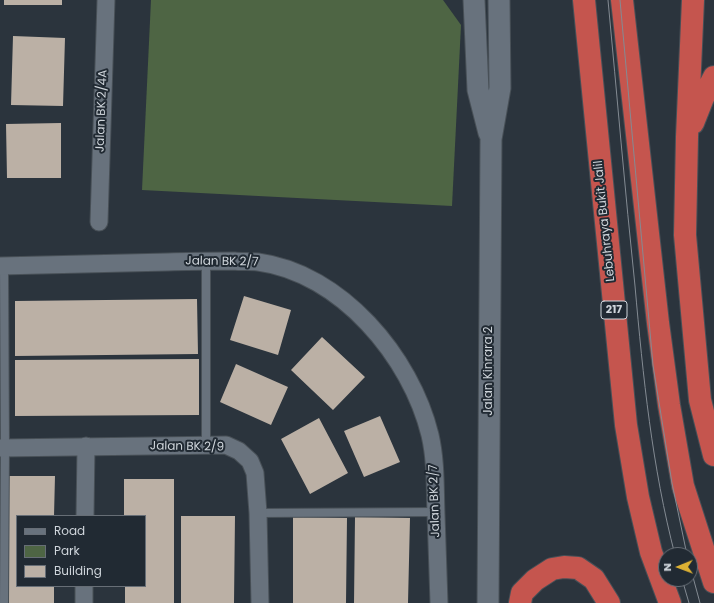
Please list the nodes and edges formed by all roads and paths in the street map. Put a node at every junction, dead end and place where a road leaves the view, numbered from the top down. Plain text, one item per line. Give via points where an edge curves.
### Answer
1 (106, 0) edge
2 (474, 0) edge
3 (499, 0) edge
4 (693, 0) edge
5 (584, 6) edge
6 (623, 8) edge
7 (714, 76) edge
8 (687, 137) junction
9 (491, 140) junction
10 (99, 222) dead end
11 (206, 261) junction
12 (2, 266) edge
13 (86, 446) junction
14 (206, 446) junction
15 (3, 448) edge
16 (714, 455) edge
17 (436, 512) junction
18 (258, 513) junction
19 (85, 515) edge
20 (699, 535) junction
21 (651, 552) junction
22 (714, 566) edge
23 (714, 582) edge
24 (84, 587) edge
25 (4, 603) edge
26 (84, 603) edge
27 (260, 603) edge
28 (439, 603) edge
29 (488, 603) edge
30 (520, 603) edge
31 (609, 603) edge
32 (662, 603) edge
33 (670, 603) edge

1 - 10 street, Jalan BK 2/4A
2 - 9 street, Jalan Kinrara 2 via 478,90
3 - 9 street, Jalan Kinrara 2 via 500,88
4 - 8 highway
5 - 21 highway, Lebuhraya Bukit Jalil / 217 via 626,424 638,497
6 - 20 highway via 669,404 683,486
7 - 8 highway
8 - 16 highway via 685,235 700,400
9 - 29 street, Jalan Kinrara 2
11 - 12 street, Jalan BK 2/7
11 - 14 lane
11 - 17 street, Jalan BK 2/7 via 257,262 286,268 332,293 376,332 407,376 421,406 430,436 435,473
12 - 15 lane
13 - 14 street, Jalan BK 2/9
13 - 15 street, Jalan BK 2/9
13 - 19 street
14 - 18 street, Jalan BK 2/9 via 226,446 239,451 250,461 255,473
15 - 25 lane
17 - 18 lane
17 - 28 street, Jalan BK 2/7
18 - 27 street, Jalan BK 2/9
20 - 22 highway
20 - 23 highway
21 - 32 highway
21 - 33 highway, Lebuhraya Bukit Jalil / 217
24 - 26 street
30 - 31 highway via 522,594 535,580 552,569 564,567 578,568 594,579

